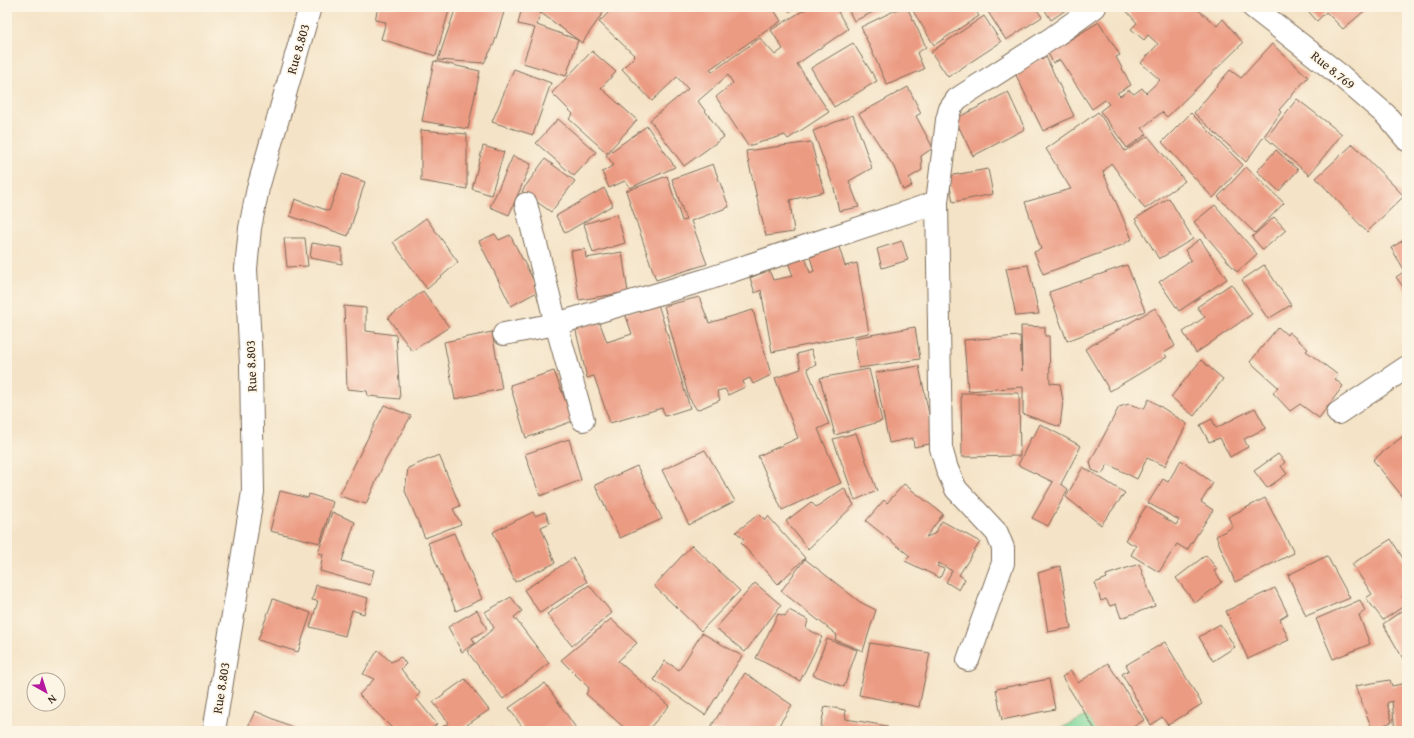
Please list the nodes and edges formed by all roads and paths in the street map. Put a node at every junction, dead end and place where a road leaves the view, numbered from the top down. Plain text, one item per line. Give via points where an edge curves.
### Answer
1 (310, 7) edge
2 (1095, 7) edge
3 (1253, 7) edge
4 (1407, 140) edge
5 (937, 202) junction
6 (526, 204) dead end
7 (556, 324) junction
8 (504, 334) dead end
9 (1407, 367) edge
10 (1338, 413) dead end
11 (583, 420) dead end
12 (968, 660) dead end
13 (214, 731) edge

1 - 13 street, Rue 8.803 via 258,188 250,228 246,269 251,364 253,492
2 - 5 street via 957,99 950,109 947,120
3 - 4 street, Rue 8.769 via 1341,76 1386,116
5 - 7 street via 705,280
5 - 12 street via 942,448 947,469 956,489 997,533 1003,548 1003,563
6 - 7 street
7 - 8 street
7 - 11 street
9 - 10 street

